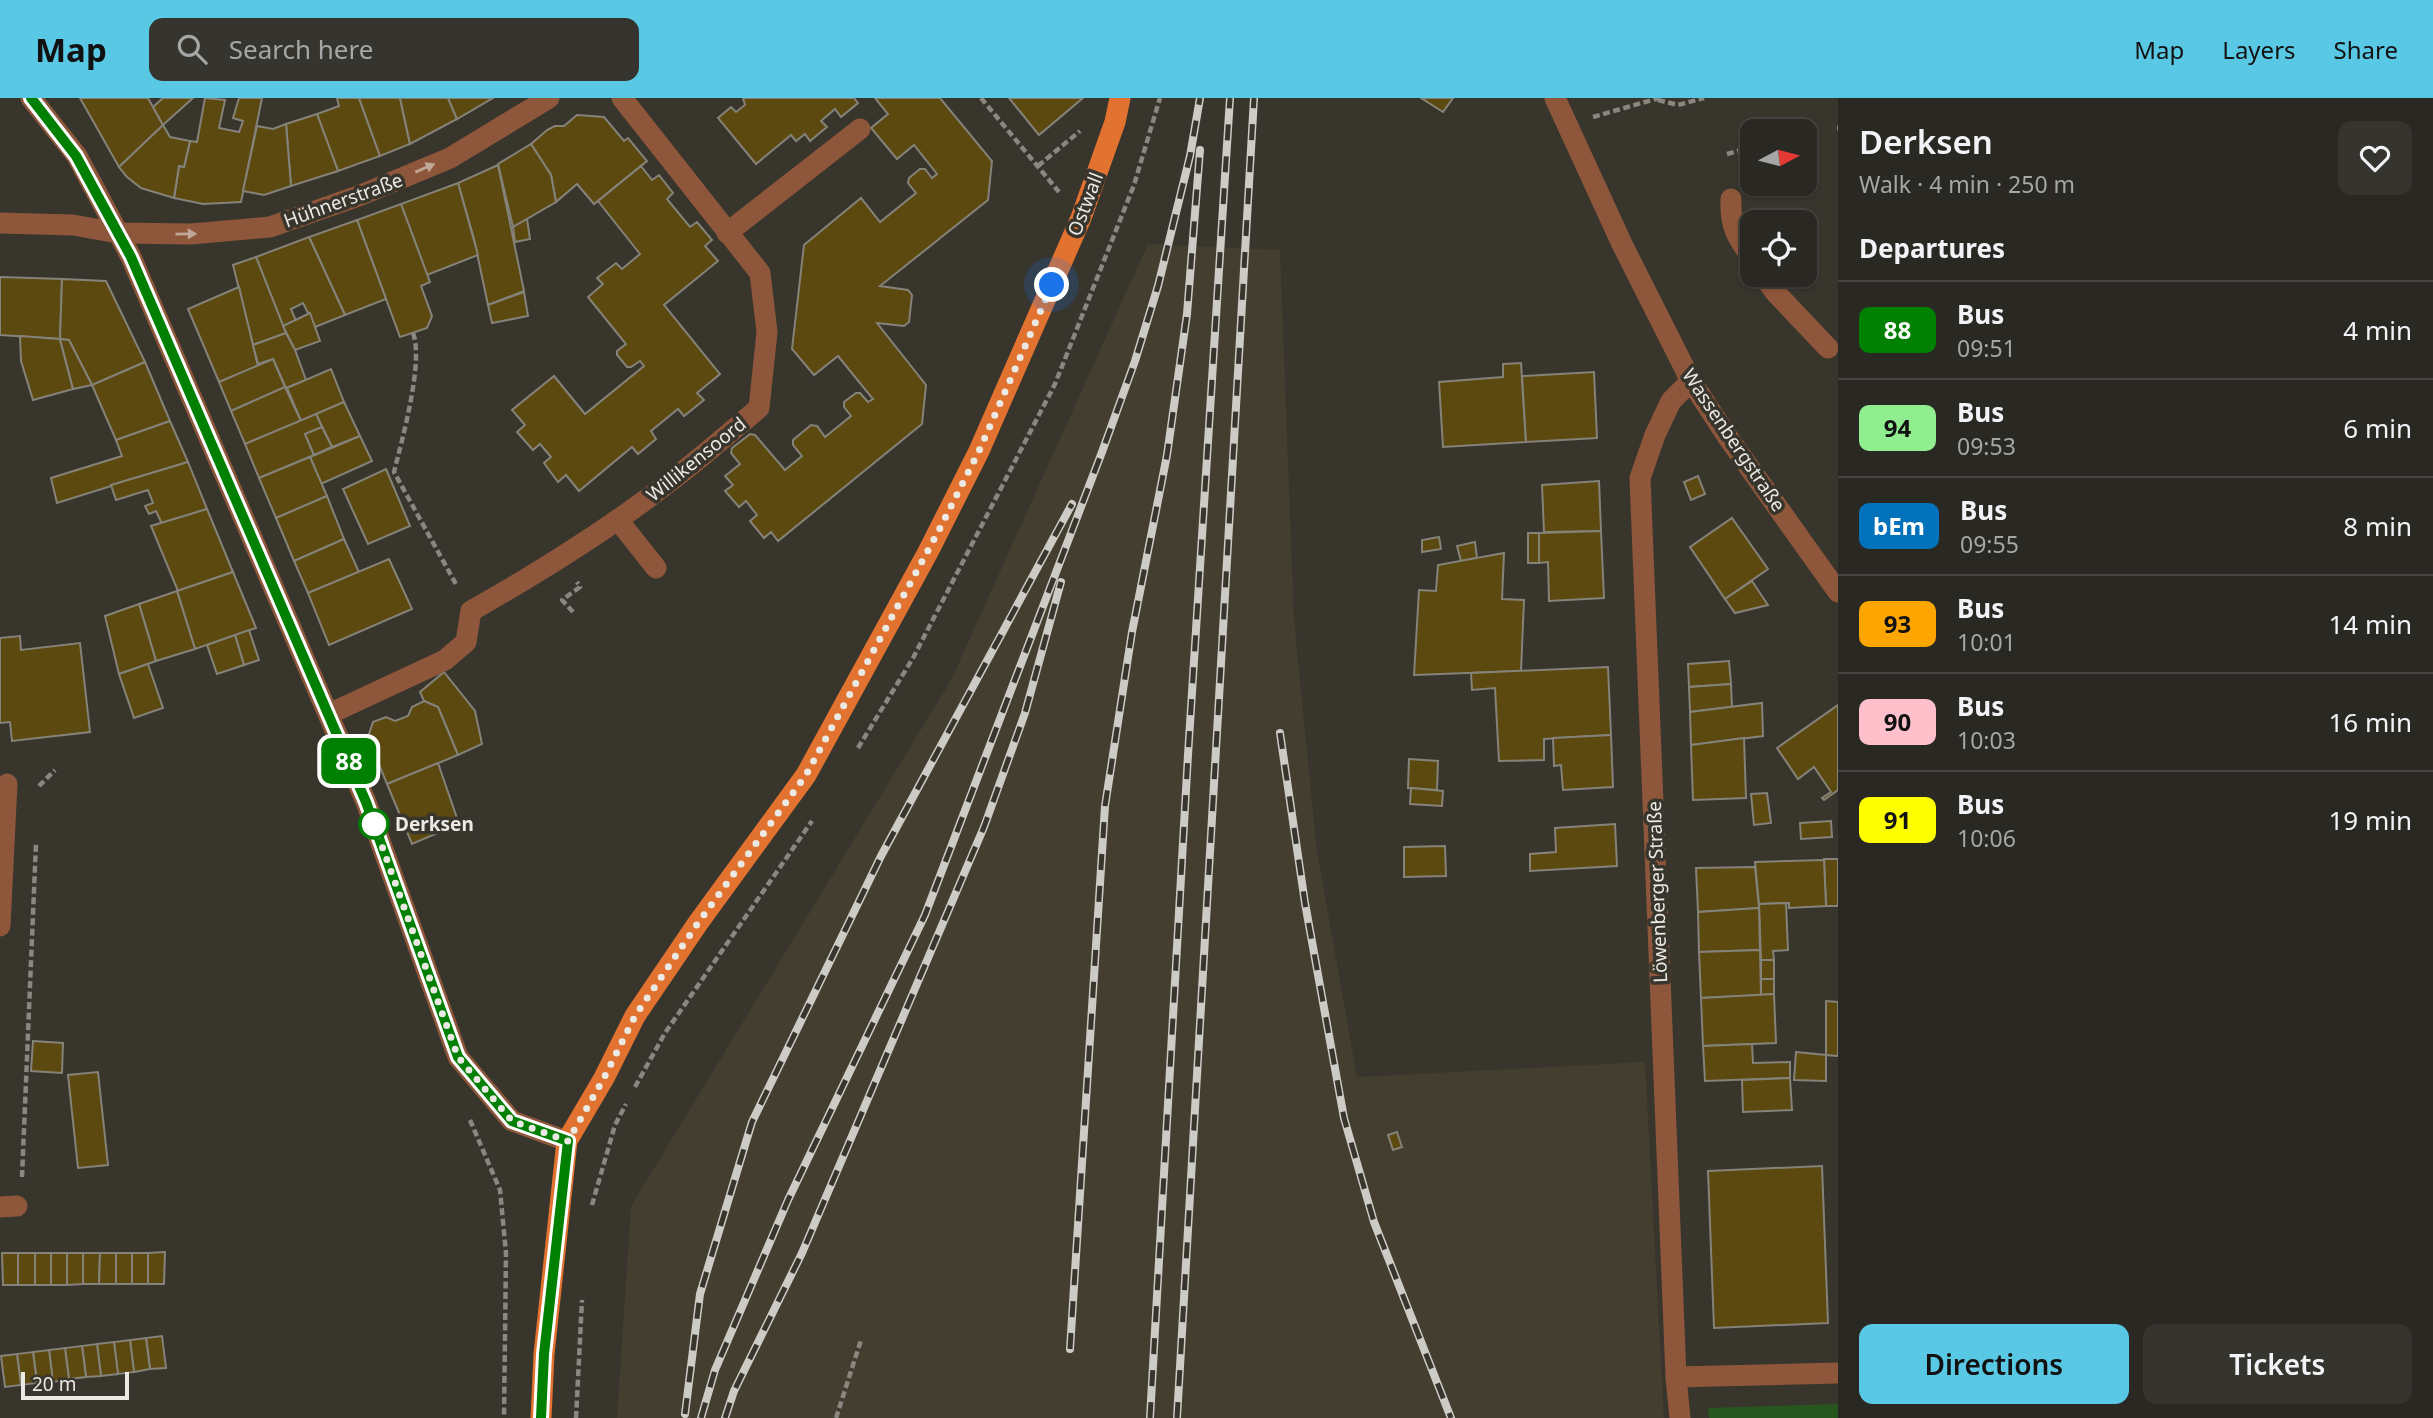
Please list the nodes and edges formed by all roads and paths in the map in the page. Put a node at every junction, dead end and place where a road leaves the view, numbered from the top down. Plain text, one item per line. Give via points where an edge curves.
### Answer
1 (31, 98) edge
2 (549, 98) edge
3 (622, 98) edge
4 (981, 98) edge
5 (1120, 98) edge
6 (1555, 98) edge
7 (1704, 98) edge
8 (1658, 99) edge
9 (1607, 114) dead end
10 (860, 130) dead end
11 (1740, 150) edge
12 (1727, 154) dead end
13 (1731, 199) dead end
14 (1081, 218) junction
15 (0, 223) edge
16 (118, 233) junction
17 (727, 233) junction
18 (1740, 242) edge
19 (1771, 287) edge
20 (412, 333) dead end
21 (1828, 348) dead end
22 (1691, 381) junction
23 (618, 520) junction
24 (656, 568) dead end
25 (580, 587) dead end
26 (1838, 593) edge
27 (471, 611) junction
28 (573, 612) dead end
29 (329, 713) junction
30 (55, 769) dead end
31 (7, 784) dead end
32 (38, 797) dead end
33 (37, 838) dead end
34 (0, 926) edge
35 (468, 1107) dead end
36 (568, 1141) junction
37 (22, 1177) dead end
38 (861, 1340) dead end
39 (1838, 1373) edge
40 (1676, 1377) junction
41 (504, 1418) edge
42 (541, 1418) edge
43 (836, 1418) edge
44 (1680, 1418) edge

1 - 16 street via 76,156
16 -> 2 street, Hühnerstraße via 191,234 270,227 450,158
3 - 17 street, Willikensoord
4 - 14 path
5 - 14 main road, Ostwall
6 - 22 street, Wassenbergstraße
7 - 8 path via 1678,105
8 - 9 path
10 - 17 street
11 - 12 path
13 - 18 street via 1730,217
14 - 36 main road, Ostwall via 979,451 806,775 635,1016
15 - 16 street, Hühnerstraße via 73,225
16 - 29 street
17 - 23 street, Willikensoord via 760,274 766,332 759,408
19 - 21 street
20 - 27 path via 417,345 408,417 394,472
22 - 26 street, Wassenbergstraße
22 - 40 street, Löwenberger Straße via 1671,401 1640,478
23 - 24 street
23 - 27 street, Willikensoord
25 - 28 path via 562,600
27 - 29 street via 466,642 445,660
29 - 36 street via 458,1057 512,1121
30 - 32 path via 39,783
31 - 34 street
33 - 37 path
35 - 41 path via 500,1190 506,1253
36 - 42 main road, Ostwall
38 - 43 path
39 - 40 street
40 - 44 street, Löwenberger Straße

